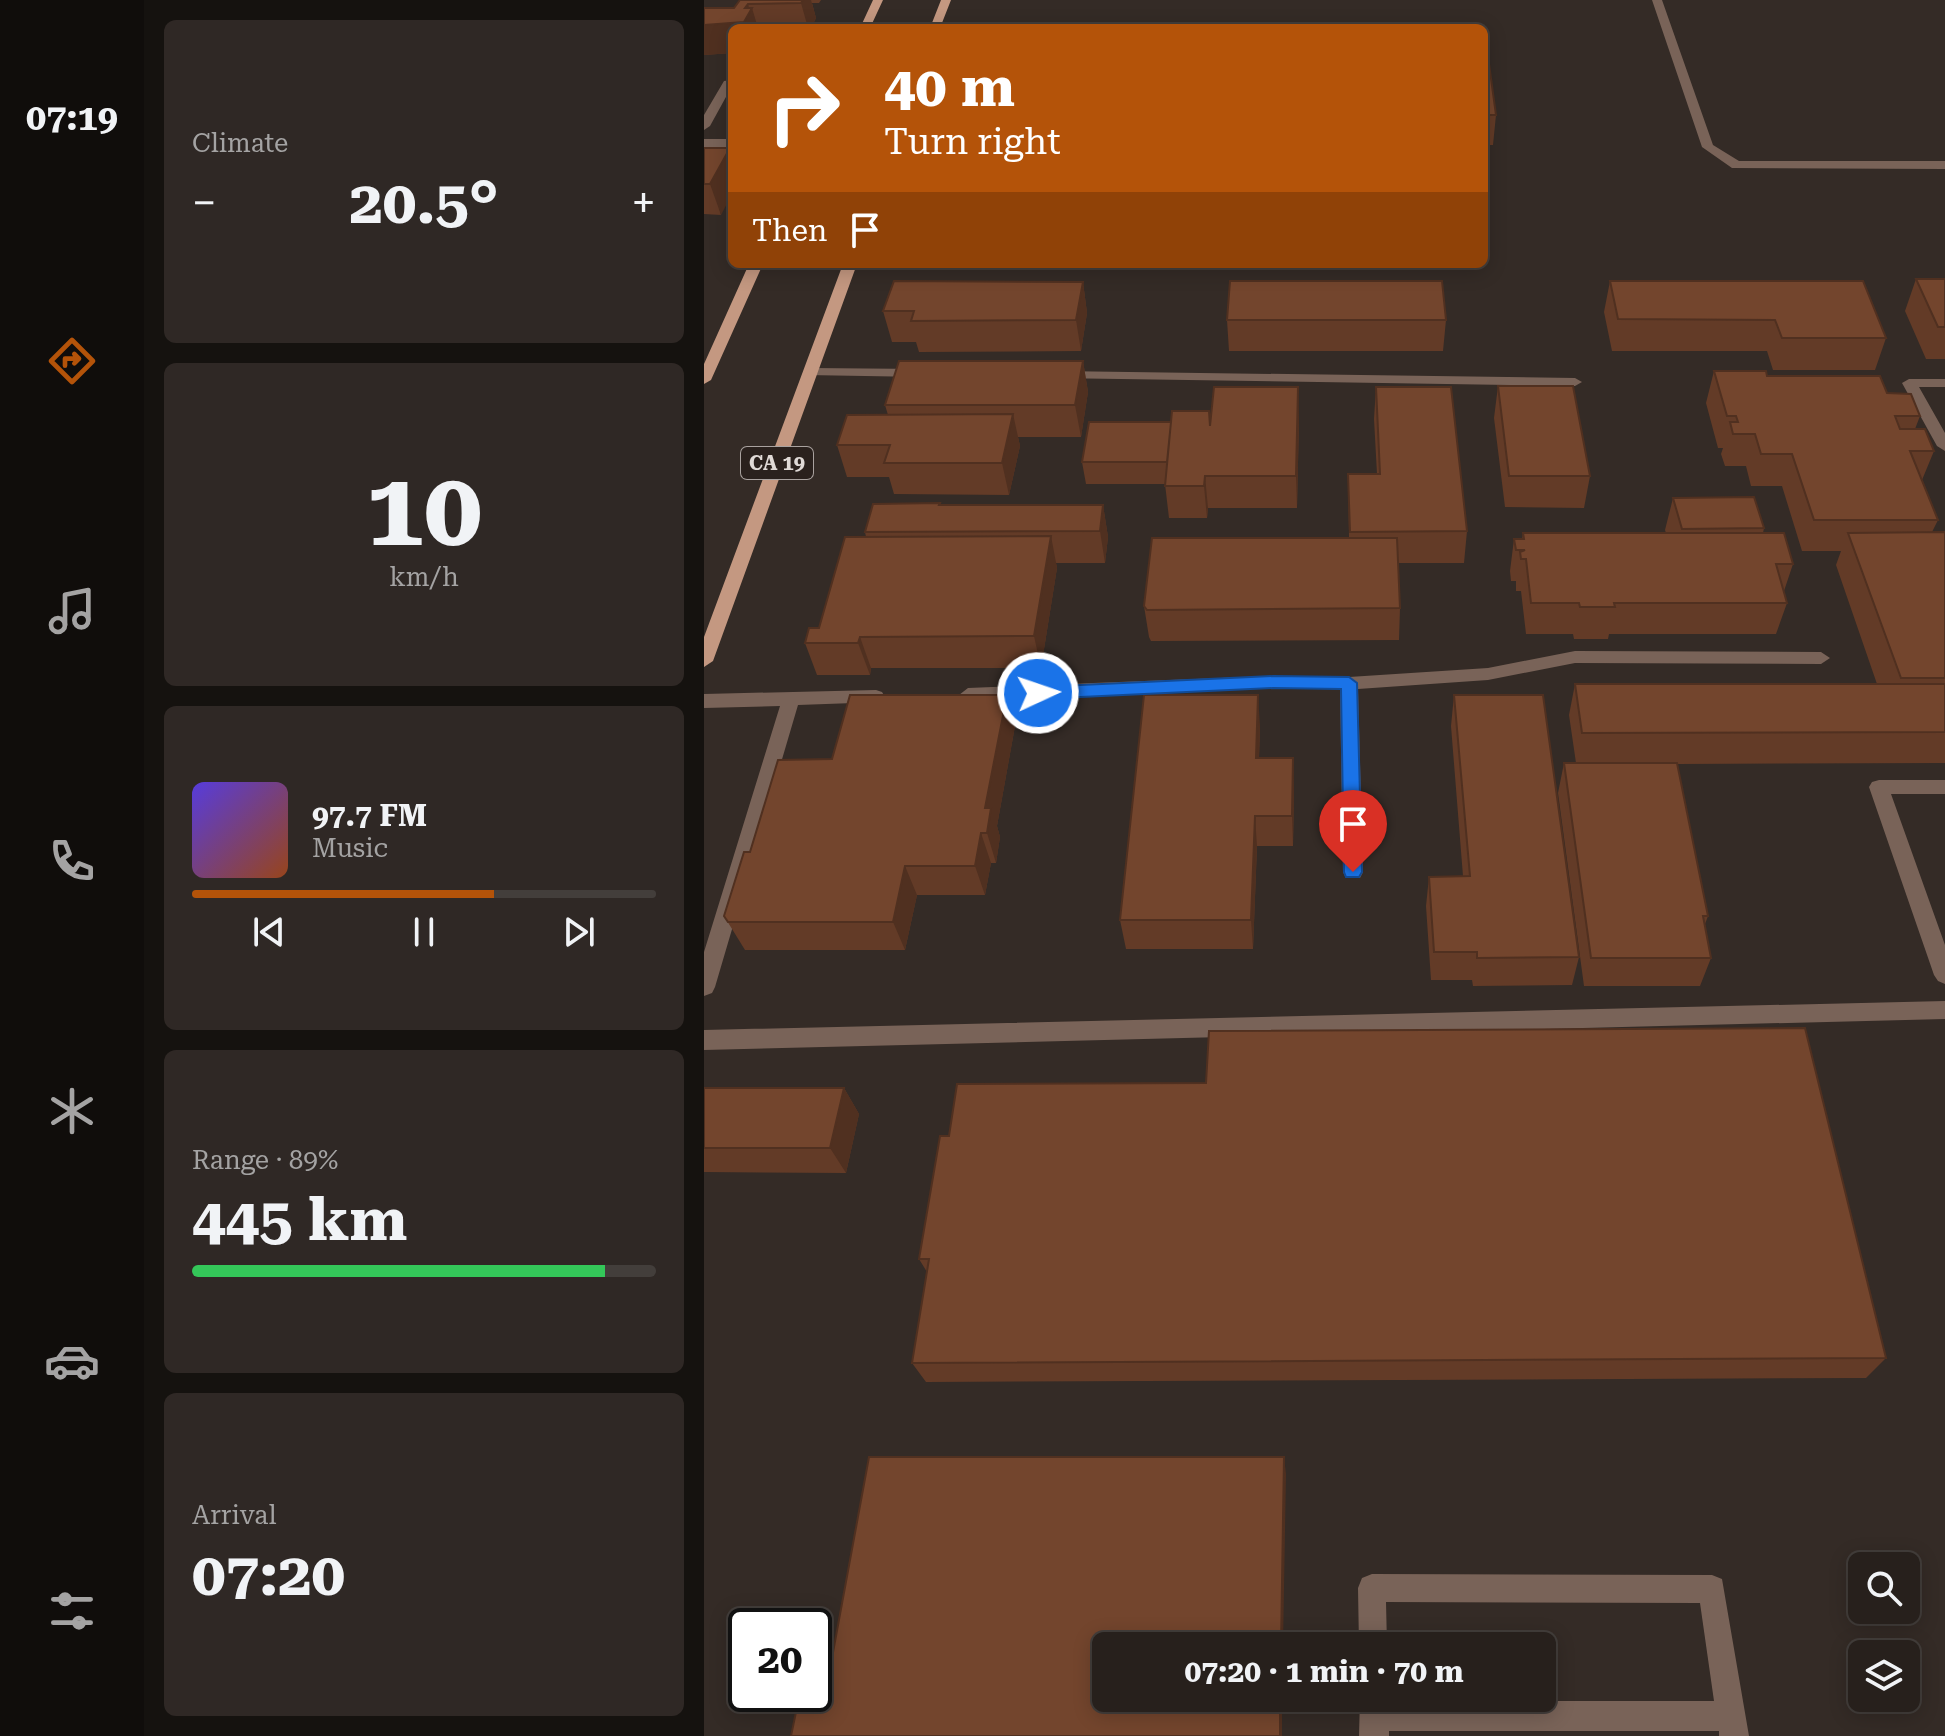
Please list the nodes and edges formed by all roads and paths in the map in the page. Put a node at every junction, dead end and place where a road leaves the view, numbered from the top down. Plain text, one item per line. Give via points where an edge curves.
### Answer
1 (878, 0) edge
2 (946, 0) edge
3 (1657, 0) edge
4 (867, 24) edge
5 (937, 24) edge
6 (728, 83) edge
7 (704, 126) edge
8 (704, 143) edge
9 (728, 143) edge
10 (1945, 165) edge
11 (754, 268) edge
12 (849, 268) edge
13 (811, 372) junction
14 (938, 373) edge
15 (1049, 375) edge
16 (704, 380) edge
17 (1575, 382) dead end
18 (1945, 383) edge
19 (1945, 446) edge
20 (1821, 658) dead end
21 (704, 661) edge
22 (1349, 683) junction
23 (945, 696) edge
24 (897, 697) edge
25 (791, 699) junction
26 (704, 701) edge
27 (1945, 787) edge
28 (1353, 872) dead end
29 (1945, 975) edge
30 (704, 987) edge
31 (1945, 1010) edge
32 (704, 1040) edge
33 (1373, 1632) edge
34 (1374, 1717) edge
35 (1732, 1726) edge

1 - 4 main road
2 - 5 main road
3 - 10 street via 1708,147 1736,165
6 - 7 street
8 - 9 street
11 - 16 main road
12 - 13 main road, CA 19
13 - 14 street
13 - 21 main road, CA 19
15 - 17 street
18 - 19 street via 1909,383
20 - 22 street via 1575,657 1488,674
22 - 23 street
22 - 28 street
24 - 25 street
25 - 26 street
25 - 30 street
27 - 29 street via 1879,787
31 - 32 street
33 - 35 street via 1372,1588 1712,1589
34 - 35 street

